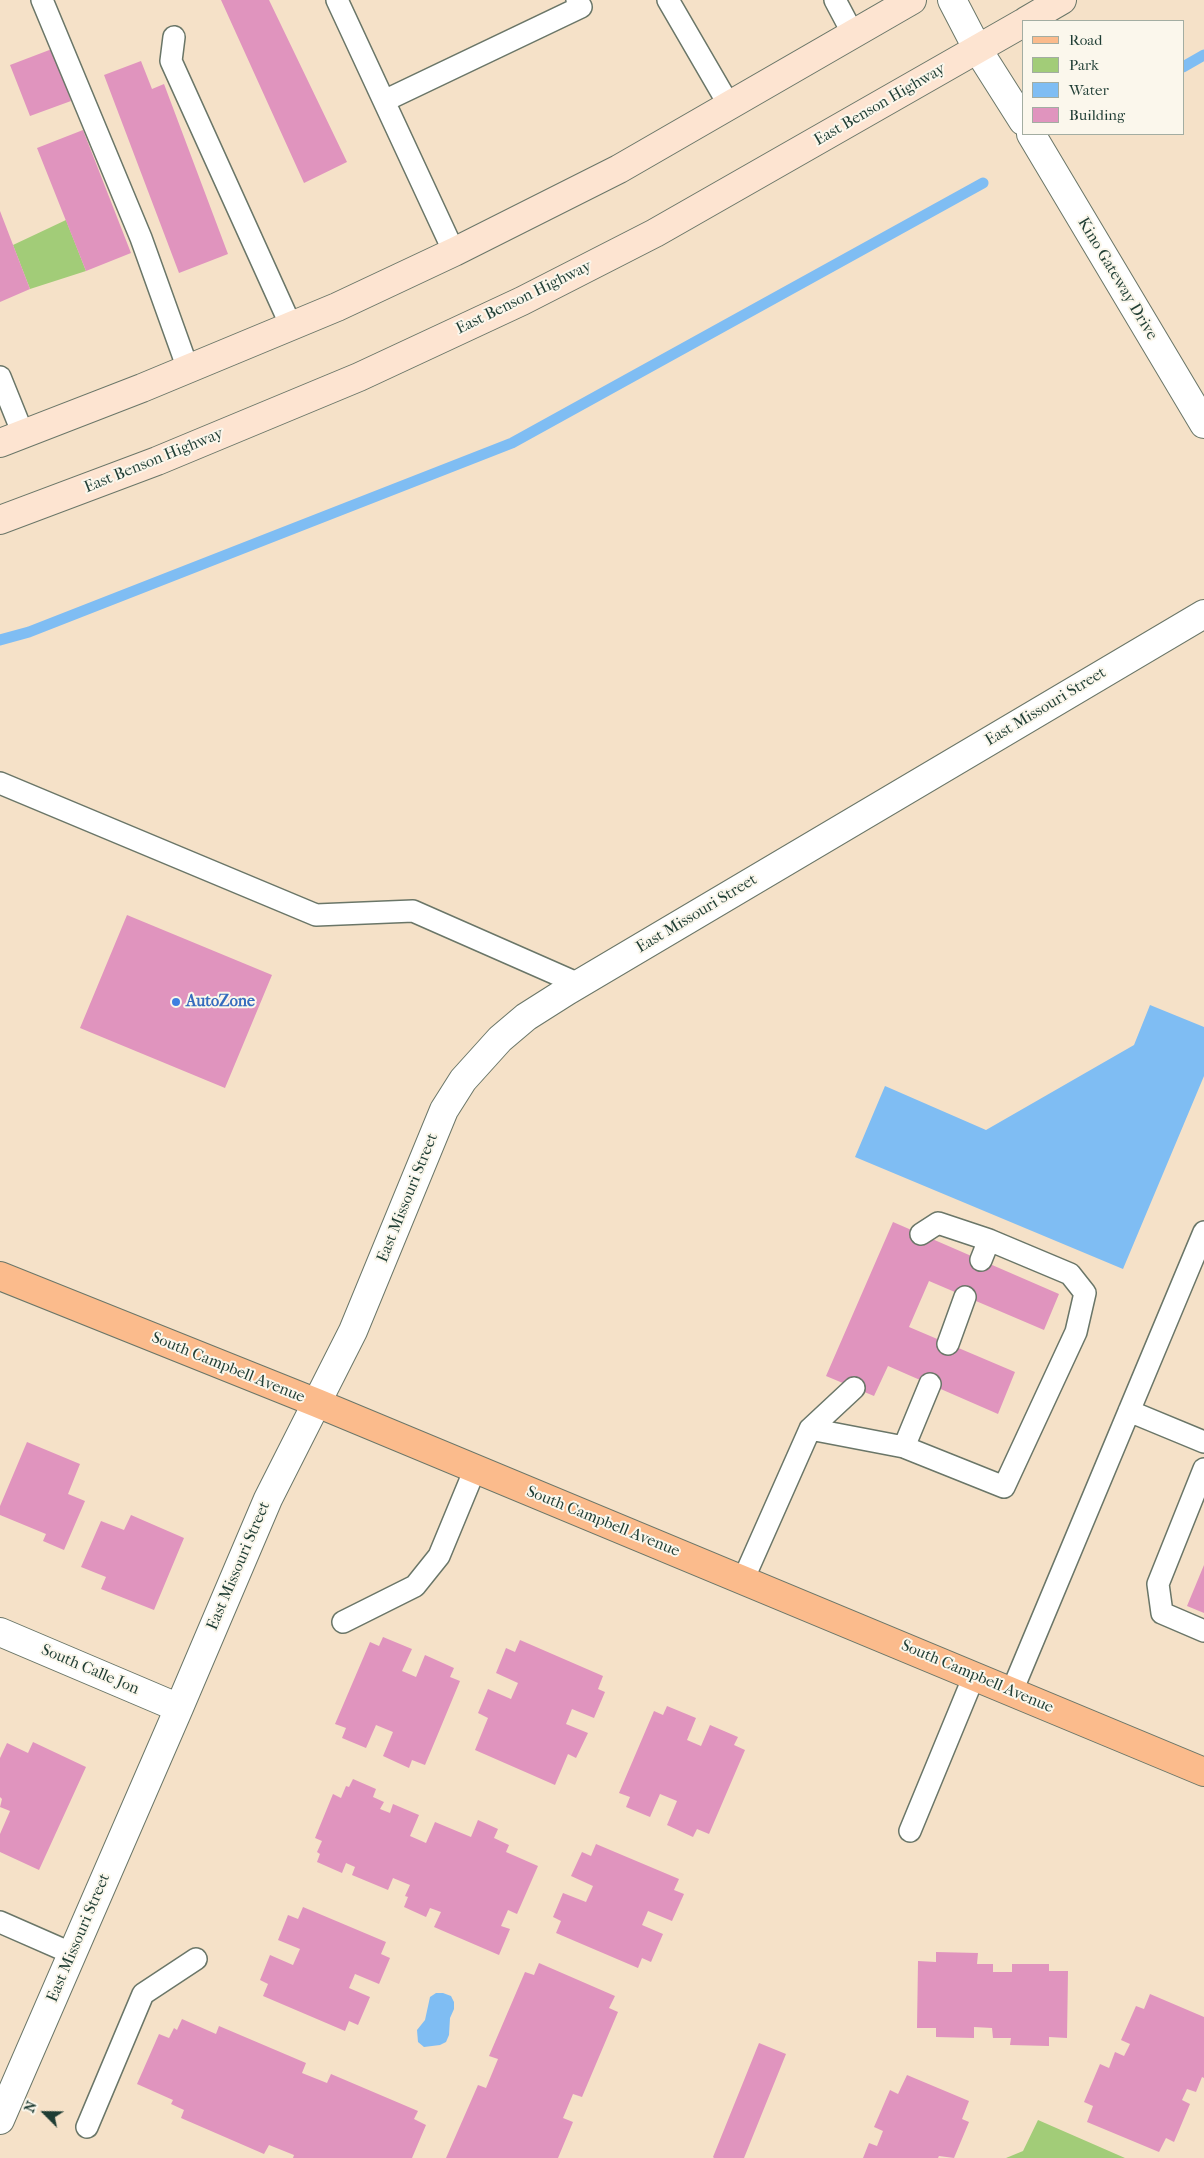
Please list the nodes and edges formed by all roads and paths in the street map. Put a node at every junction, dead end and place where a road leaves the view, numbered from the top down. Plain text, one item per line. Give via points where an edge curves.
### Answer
1 (42, 0) edge
2 (337, 0) edge
3 (668, 0) edge
4 (835, 0) edge
5 (912, 0) edge
6 (952, 0) edge
7 (1062, 0) edge
8 (585, 2) edge
9 (1028, 20) edge
10 (1022, 24) edge
11 (853, 34) junction
12 (174, 37) dead end
13 (978, 50) junction
14 (384, 101) junction
15 (729, 105) junction
16 (1022, 119) edge
17 (1032, 135) edge
18 (454, 252) junction
19 (291, 326) junction
20 (188, 369) junction
21 (0, 377) edge
22 (1204, 424) edge
23 (11, 439) edge
24 (0, 520) edge
25 (1204, 614) edge
26 (0, 783) edge
27 (579, 984) junction
28 (1204, 1232) edge
29 (921, 1234) dead end
30 (989, 1240) junction
31 (981, 1260) dead end
32 (0, 1276) edge
33 (965, 1297) dead end
34 (948, 1344) dead end
35 (930, 1384) dead end
36 (854, 1388) dead end
37 (317, 1404) junction
38 (1130, 1411) junction
39 (810, 1429) junction
40 (1204, 1442) edge
41 (904, 1446) junction
42 (475, 1469) junction
43 (1204, 1469) edge
44 (743, 1580) junction
45 (343, 1622) dead end
46 (1204, 1631) edge
47 (0, 1632) edge
48 (974, 1676) junction
49 (1012, 1691) junction
50 (180, 1708) junction
51 (1204, 1772) edge
52 (910, 1831) dead end
53 (0, 1922) edge
54 (72, 1954) junction
55 (196, 1959) dead end
56 (0, 2120) edge
57 (87, 2127) dead end

1 - 20 lane via 137,229
2 - 14 lane
3 - 15 lane
4 - 11 lane
5 - 11 main road
6 - 13 street
7 - 9 main road
8 - 14 lane
10 - 13 main road, East Benson Highway
11 - 15 main road
12 - 19 lane via 171,61
13 - 16 street
13 - 24 main road, East Benson Highway via 655,233 522,301 359,376 157,462
14 - 18 lane
15 - 18 main road via 619,169
17 - 22 street, Kino Gateway Drive
18 - 19 main road
19 - 20 main road
20 - 23 main road
21 - 23 lane
25 - 27 street, East Missouri Street
26 - 27 lane via 316,915 413,911
27 - 37 street, East Missouri Street via 526,1017 500,1039 463,1080 444,1110 362,1312
28 - 38 lane
29 - 30 lane via 938,1223
30 - 31 lane
30 - 41 lane via 1070,1274 1085,1294 1076,1332 1004,1487
32 - 37 main road, South Campbell Avenue
33 - 34 lane
35 - 41 lane
36 - 39 lane
37 - 42 main road, South Campbell Avenue
37 - 50 street, East Missouri Street via 268,1499
38 - 40 lane
38 - 49 lane
39 - 41 lane
39 - 44 lane
42 - 44 main road, South Campbell Avenue
42 - 45 lane via 439,1556 414,1586
43 - 46 lane via 1158,1584 1162,1613
44 - 48 main road, South Campbell Avenue
47 - 50 street, South Calle Jon
48 - 49 main road, South Campbell Avenue
48 - 52 lane
49 - 51 main road, South Campbell Avenue
50 - 54 street, East Missouri Street
53 - 54 lane
54 - 56 street, East Missouri Street
55 - 57 lane via 143,1994

